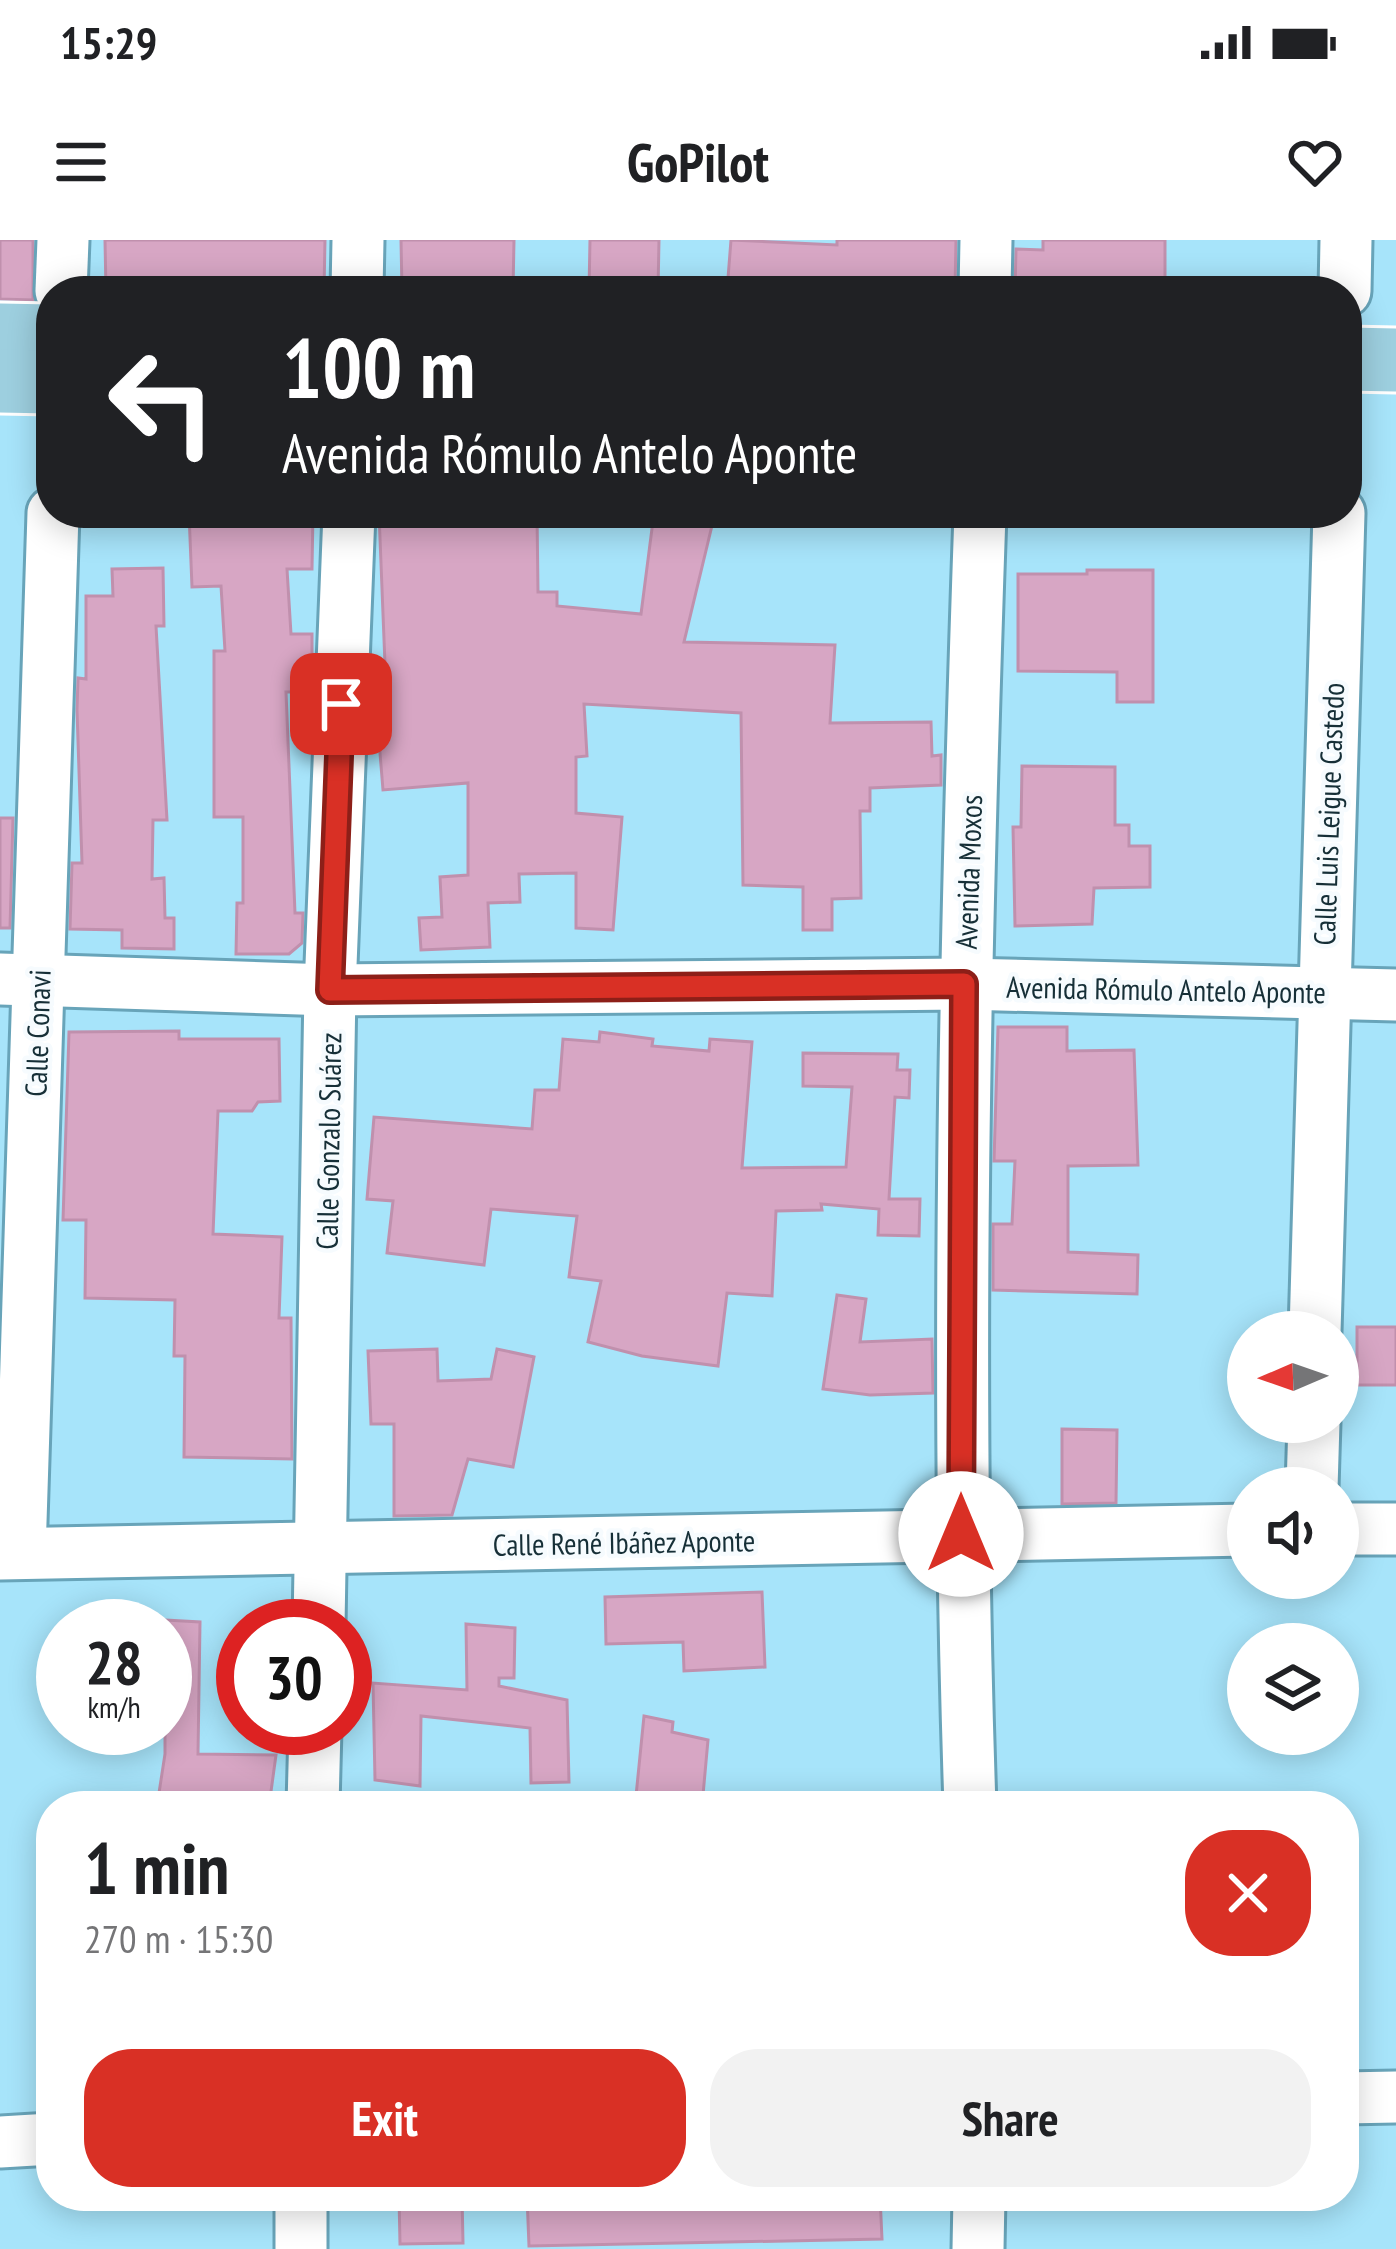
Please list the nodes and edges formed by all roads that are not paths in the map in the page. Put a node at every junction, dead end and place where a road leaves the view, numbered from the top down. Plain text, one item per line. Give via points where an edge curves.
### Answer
1 (63, 240) edge
2 (358, 240) edge
3 (986, 240) edge
4 (1346, 240) edge
5 (62, 276) edge
6 (357, 276) edge
7 (985, 276) edge
8 (1345, 276) edge
9 (0, 335) edge
10 (36, 336) edge
11 (1362, 359) edge
12 (1396, 360) edge
13 (0, 381) edge
14 (36, 382) edge
15 (1362, 404) edge
16 (1396, 404) edge
17 (52, 528) edge
18 (348, 528) edge
19 (979, 528) edge
20 (1338, 528) edge
21 (20, 980) edge
22 (964, 984) junction
23 (330, 990) junction
24 (1322, 992) junction
25 (1396, 995) edge
26 (1316, 1311) edge
27 (1359, 1529) edge
28 (1396, 1529) edge
29 (1227, 1530) edge
30 (961, 1534) junction
31 (321, 1549) junction
32 (10, 1554) edge
33 (320, 1599) edge
34 (314, 1755) edge
35 (313, 1791) edge
36 (970, 1791) edge
37 (1396, 2096) edge
38 (1359, 2097) edge
39 (36, 2140) edge
40 (0, 2142) edge
41 (302, 2211) edge
42 (979, 2211) edge
43 (301, 2249) edge
44 (978, 2249) edge

1 - 5 street
2 - 6 street
3 - 7 street
4 - 8 street
9 - 10 main road
11 - 12 main road
13 - 14 main road
15 - 16 main road
17 - 21 street, Calle Conavi
18 - 23 street, Calle Gonzalo Suárez
19 - 22 street, Avenida Moxos
20 - 24 street, Calle Luis Leigue Castedo
21 - 23 street, Avenida Rómulo Antelo Aponte
21 - 32 street, Calle Conavi
22 - 23 street, Avenida Rómulo Antelo Aponte
22 - 24 street, Avenida Rómulo Antelo Aponte
22 - 30 street, Avenida Moxos
23 - 31 street, Calle Gonzalo Suárez
24 - 25 street, Avenida Rómulo Antelo Aponte
24 - 26 street, Calle Luis Leigue Castedo
27 - 28 street
29 - 30 street, Calle René Ibáñez Aponte
30 - 31 street, Calle René Ibáñez Aponte
30 - 36 street, Avenida Moxos
31 - 32 street, Calle René Ibáñez Aponte
31 - 33 street, Calle Gonzalo Suárez
34 - 35 street
37 - 38 street
39 - 40 street
41 - 43 street
42 - 44 street

